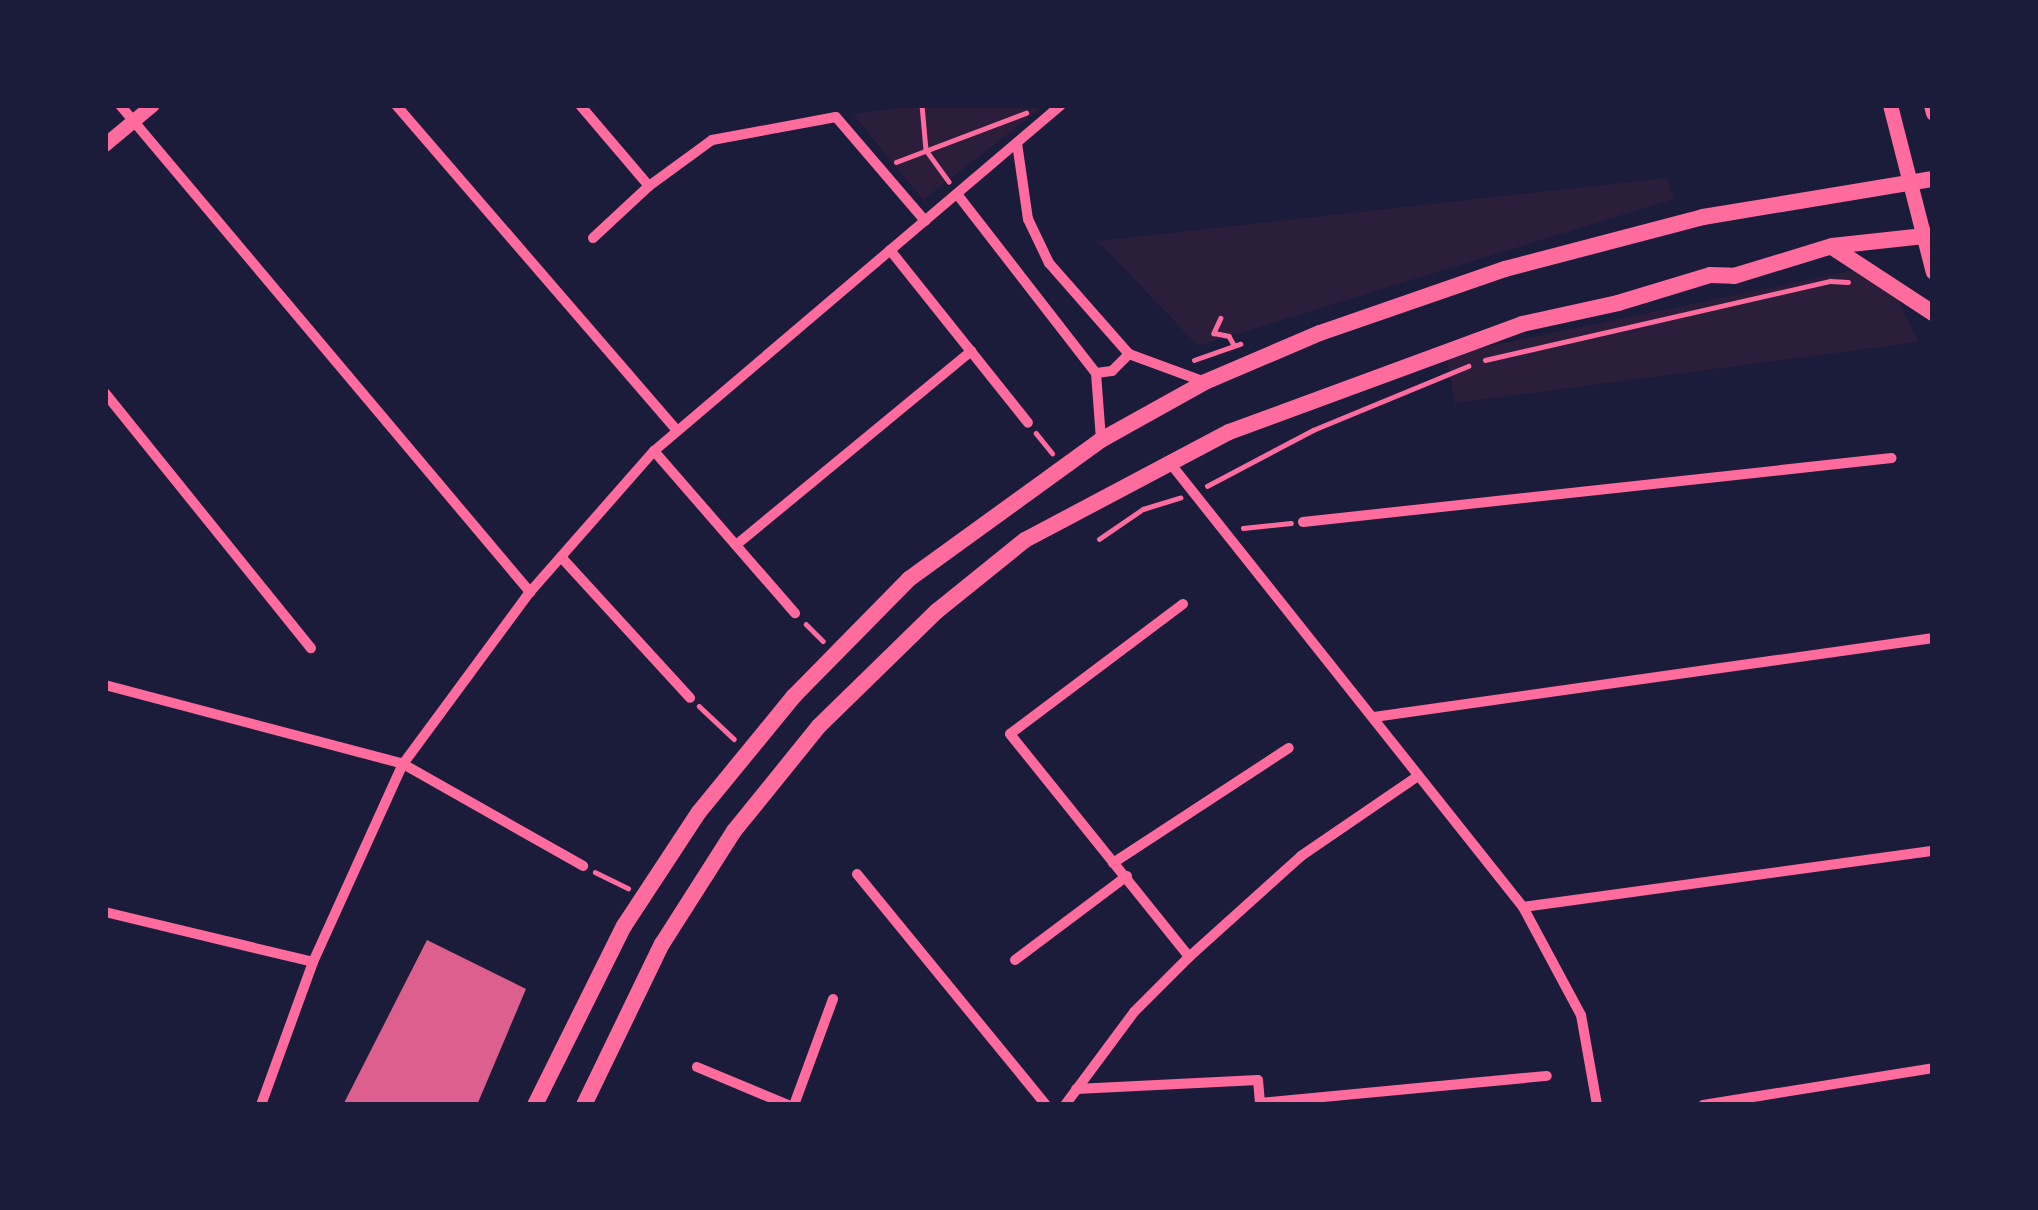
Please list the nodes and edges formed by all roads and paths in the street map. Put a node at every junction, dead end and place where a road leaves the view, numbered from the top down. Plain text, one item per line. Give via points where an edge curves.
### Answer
1 (120, 105) edge
2 (153, 105) edge
3 (580, 105) edge
4 (922, 105) edge
5 (1061, 105) edge
6 (1890, 105) edge
7 (401, 107) edge
8 (1027, 112) dead end
9 (134, 122) junction
10 (1017, 142) junction
11 (105, 146) edge
12 (926, 150) junction
13 (879, 168) junction
14 (1933, 179) edge
15 (1910, 182) junction
16 (649, 186) junction
17 (957, 194) junction
18 (925, 221) junction
19 (1929, 236) edge
20 (592, 238) dead end
21 (1832, 246) junction
22 (890, 250) junction
23 (1933, 272) edge
24 (1850, 282) dead end
25 (1933, 313) edge
26 (1221, 318) dead end
27 (971, 351) junction
28 (1129, 354) junction
29 (1239, 356) dead end
30 (1096, 373) junction
31 (1204, 382) junction
32 (105, 393) edge
33 (1028, 423) joint
34 (677, 431) junction
35 (1101, 440) junction
36 (654, 451) junction
37 (1892, 458) dead end
38 (1170, 464) junction
39 (1062, 466) junction
40 (1197, 494) junction
41 (1303, 522) joint
42 (1225, 530) junction
43 (1099, 539) dead end
44 (736, 545) junction
45 (560, 557) junction
46 (530, 592) junction
47 (1183, 604) dead end
48 (795, 613) joint
49 (1933, 638) edge
50 (310, 648) dead end
51 (835, 654) junction
52 (105, 686) edge
53 (690, 698) joint
54 (1373, 717) junction
55 (1289, 748) dead end
56 (747, 752) junction
57 (403, 764) junction
58 (1418, 776) junction
59 (1933, 851) edge
60 (1113, 862) junction
61 (583, 866) joint
62 (857, 874) dead end
63 (1127, 876) junction
64 (644, 896) junction
65 (1523, 907) junction
66 (105, 912) edge
67 (1189, 957) junction
68 (1016, 959) dead end
69 (313, 962) junction
70 (833, 999) dead end
71 (697, 1067) dead end
72 (1933, 1068) edge
73 (1546, 1076) dead end
74 (1423, 1088) junction
75 (1076, 1089) junction
76 (1260, 1104) edge
77 (261, 1105) edge
78 (535, 1105) edge
79 (584, 1105) edge
80 (791, 1105) edge
81 (1046, 1105) edge
82 (1065, 1105) edge
83 (1424, 1105) edge
84 (1597, 1105) edge
85 (1703, 1105) edge

1 - 9 street
2 - 9 street
3 - 16 street
4 - 12 path
5 - 10 street
6 - 15 main road
7 - 34 street
8 - 12 path
9 - 11 street
9 - 46 street
10 - 17 street
10 - 28 street via 1028,218 1049,263
12 - 13 path
12 - 17 path
13 - 16 street via 836,117 712,140
13 - 18 street
14 - 15 main road
15 - 19 main road
15 - 31 main road via 1703,217 1505,269
16 - 20 street
17 - 18 street
17 - 30 street
18 - 22 street
19 - 21 main road
19 - 23 main road
21 - 25 main road
21 - 38 main road via 1522,324 1229,432
22 - 27 street
22 - 34 street
24 - 40 path via 1486,359 1263,453
26 - 29 path via 1214,333 1229,336
27 - 33 street
27 - 44 street
28 - 30 street via 1120,368
28 - 31 street
30 - 35 street
31 - 35 main road
32 - 50 street
33 - 39 path
34 - 36 street
35 - 39 main road
36 - 44 street
36 - 45 street
37 - 41 street
38 - 40 street
38 - 79 main road via 1025,540 937,611 819,726 734,832 662,944
39 - 51 main road via 909,579
40 - 42 street
40 - 43 path via 1143,508
41 - 42 path
42 - 54 street
44 - 48 street
45 - 46 street
45 - 53 street
46 - 57 street
47 - 60 street via 1010,734
48 - 51 path
49 - 54 street
51 - 56 main road
52 - 57 street
53 - 56 path
54 - 58 street
55 - 60 street
56 - 64 main road
57 - 61 street
57 - 69 street
58 - 65 street
58 - 67 street via 1301,856
59 - 65 street
60 - 63 street
61 - 64 path
62 - 81 street
63 - 67 street
63 - 68 street
64 - 78 main road
65 - 84 street via 1581,1015
66 - 69 street
67 - 75 street via 1134,1012
69 - 77 street
70 - 80 street
71 - 80 street
72 - 85 street
73 - 74 street
74 - 76 street
74 - 83 street
75 - 76 street via 1258,1080
75 - 82 street

